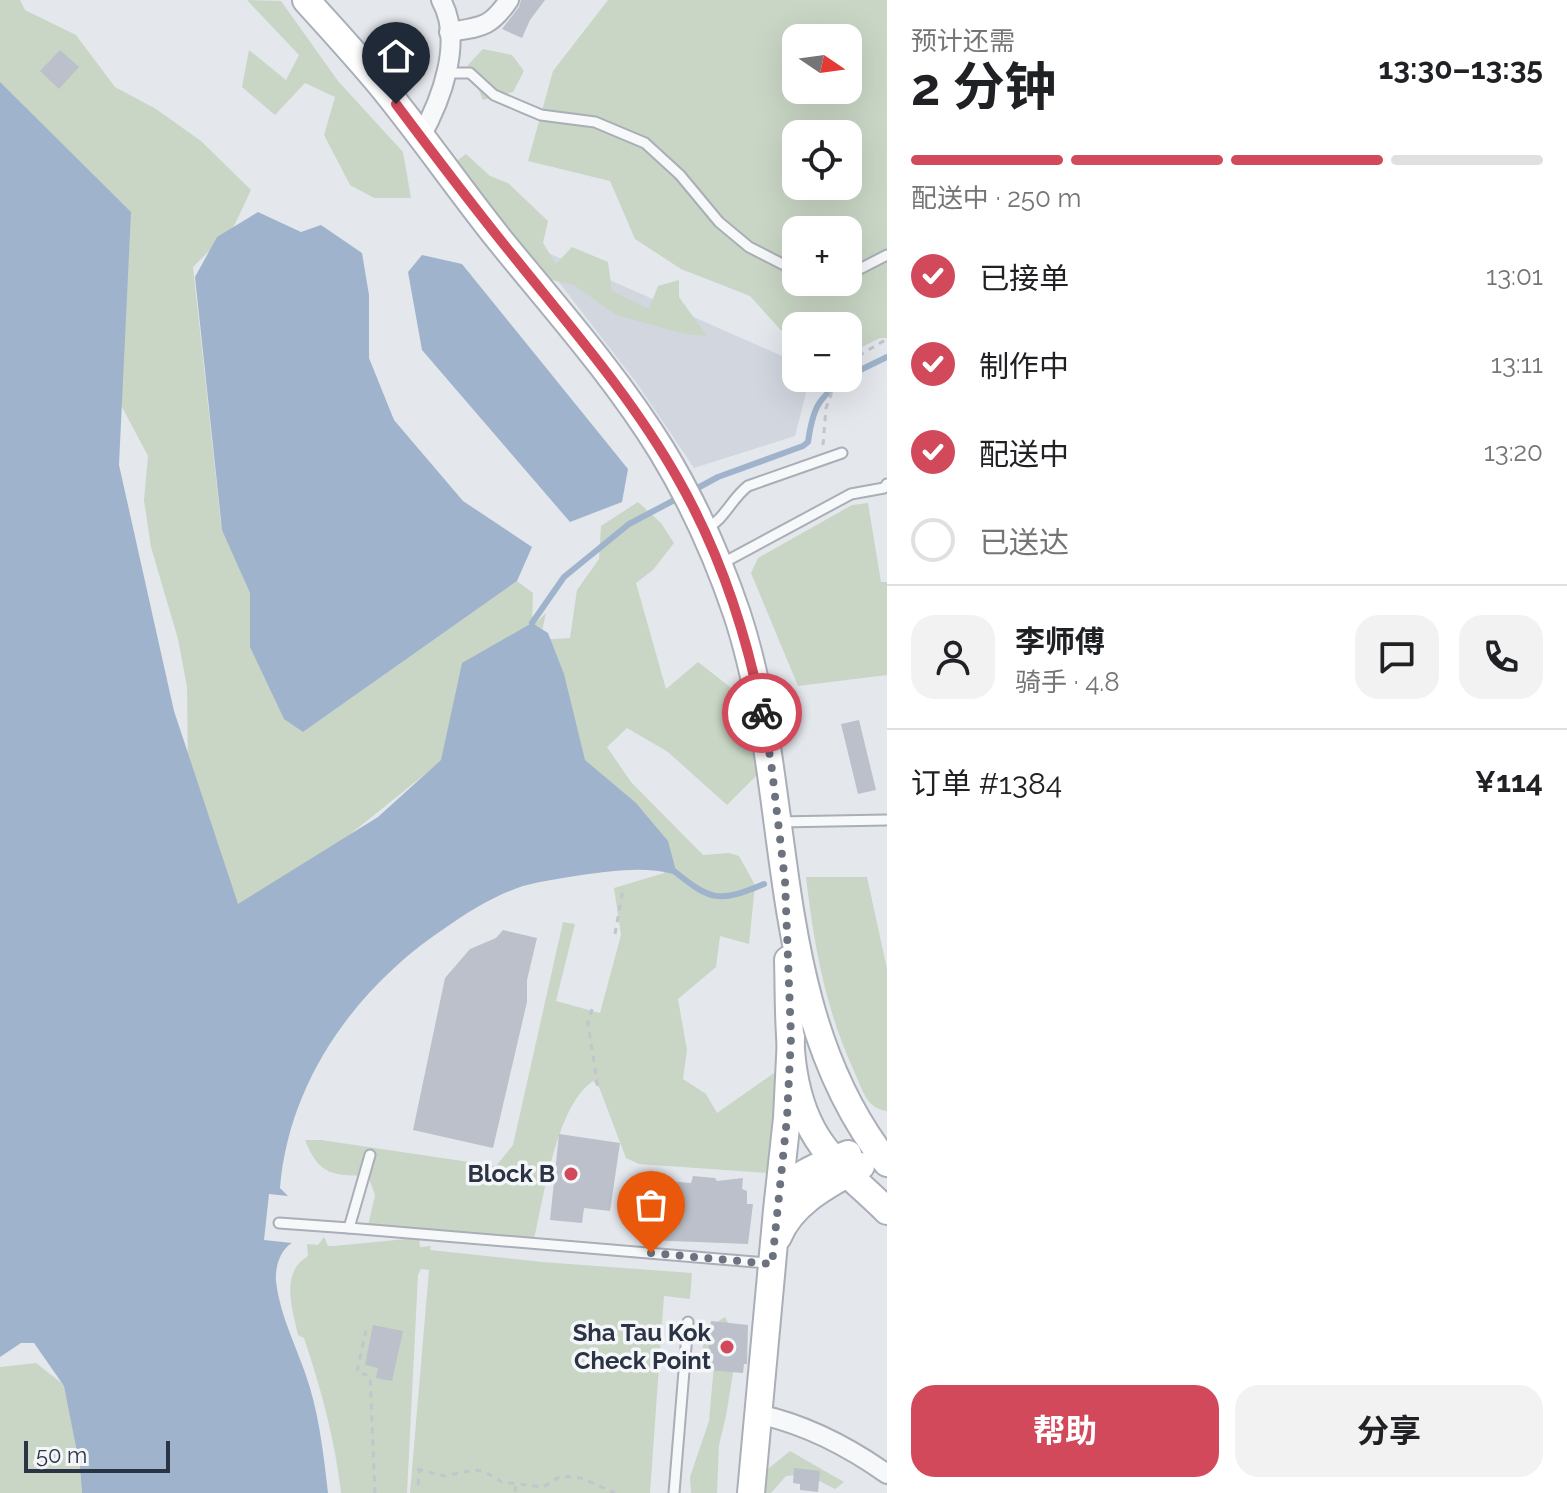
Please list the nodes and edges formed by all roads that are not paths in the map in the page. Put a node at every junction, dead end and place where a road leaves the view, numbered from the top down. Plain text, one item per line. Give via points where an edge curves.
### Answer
1 (306, 0) edge
2 (441, 0) edge
3 (509, 0) edge
4 (449, 32) junction
5 (446, 73) junction
6 (420, 138) junction
7 (887, 255) edge
8 (782, 264) edge
9 (862, 268) edge
10 (842, 453) dead end
11 (886, 490) edge
12 (699, 522) junction
13 (718, 565) junction
14 (887, 820) edge
15 (778, 822) junction
16 (785, 881) junction
17 (791, 1037) junction
18 (835, 1074) junction
19 (800, 1103) junction
20 (883, 1151) edge
21 (370, 1155) dead end
22 (842, 1166) junction
23 (777, 1210) junction
24 (887, 1211) edge
25 (279, 1223) dead end
26 (349, 1228) junction
27 (772, 1256) junction
28 (688, 1322) dead end
29 (758, 1414) junction
30 (887, 1474) edge
31 (674, 1493) edge
32 (751, 1493) edge

1 - 6 main road
2 - 4 street
3 - 4 street via 485,26
4 - 5 street
5 - 6 street
5 - 8 lane via 470,73 494,95 541,115 595,122 645,143 719,222 749,247
6 - 12 main road via 623,394 680,482
7 - 9 lane
10 - 12 lane via 748,486 717,524
11 - 13 lane via 851,494
12 - 13 main road
13 - 15 main road via 753,673
14 - 15 lane
15 - 16 main road
16 - 17 main road
16 - 18 main road via 810,1003
17 - 19 main road
17 - 23 main road
18 - 19 main road via 829,1097
18 - 20 main road
19 - 22 main road via 823,1147
20 - 22 main road
21 - 26 lane
22 - 23 main road via 789,1184
22 - 24 main road
22 - 27 main road via 785,1220
23 - 27 main road
25 - 26 lane
26 - 27 lane
27 - 29 main road
28 - 31 lane
29 - 30 street via 809,1430
29 - 32 main road

